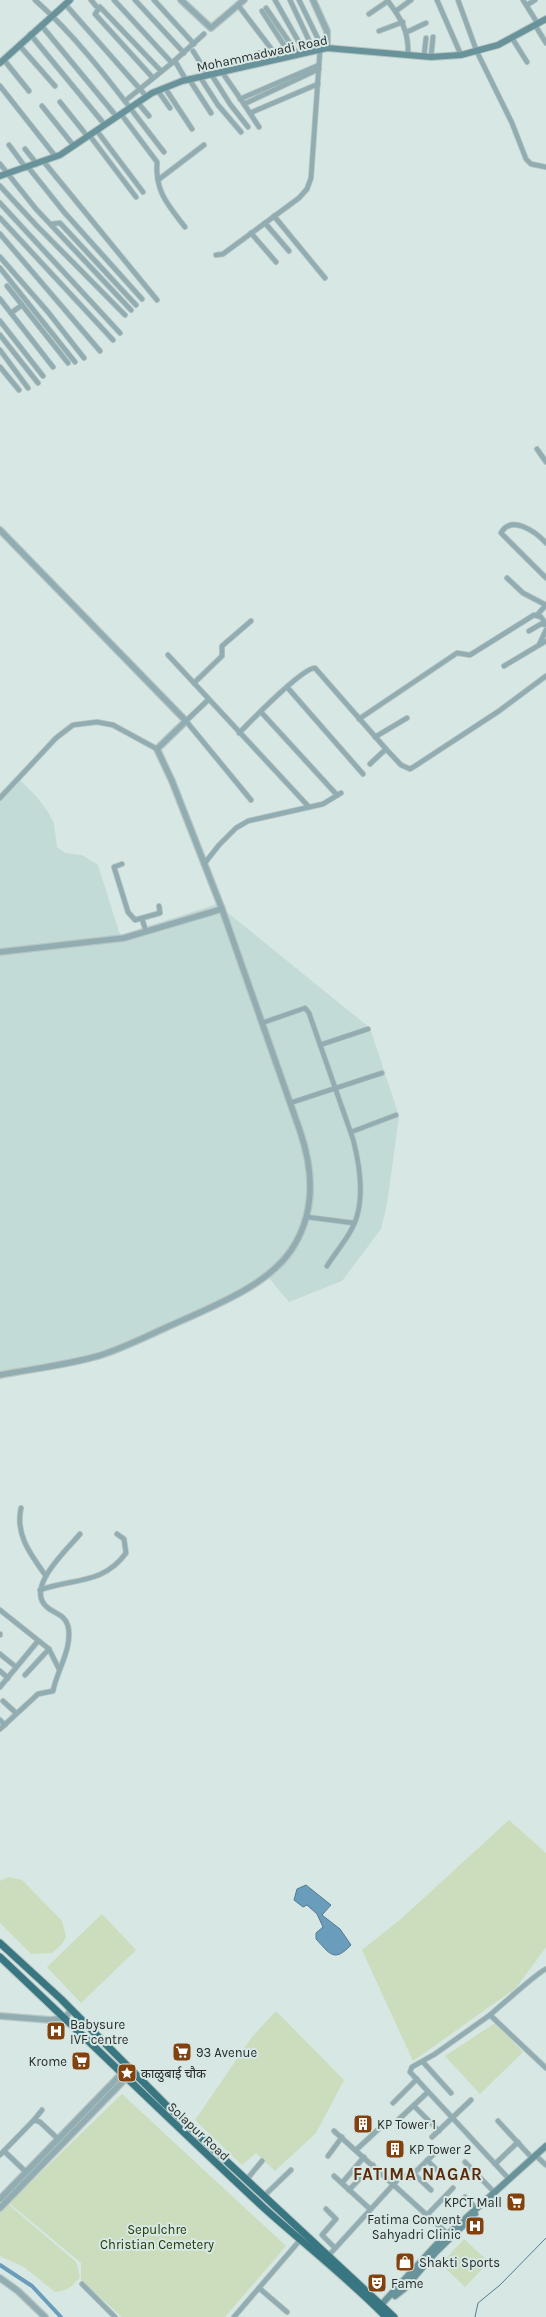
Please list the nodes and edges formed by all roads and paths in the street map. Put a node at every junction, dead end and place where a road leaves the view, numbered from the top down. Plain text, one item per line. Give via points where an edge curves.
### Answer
1 (35, 0) edge
2 (91, 0) edge
3 (114, 0) edge
4 (135, 0) edge
5 (154, 0) edge
6 (181, 0) edge
7 (244, 0) edge
8 (275, 0) edge
9 (290, 0) edge
10 (299, 0) edge
11 (313, 0) edge
12 (388, 0) edge
13 (411, 0) edge
14 (437, 0) edge
15 (458, 0) edge
16 (523, 0) edge
17 (535, 0) edge
18 (67, 2) edge
19 (238, 5) junction
20 (527, 5) junction
21 (96, 6) dead end
22 (264, 10) dead end
23 (396, 12) junction
24 (52, 14) junction
25 (369, 14) dead end
26 (545, 21) edge
27 (403, 22) junction
28 (426, 23) dead end
29 (41, 25) junction
30 (537, 25) junction
31 (380, 31) dead end
32 (407, 32) junction
33 (30, 34) junction
34 (204, 34) dead end
35 (433, 37) dead end
36 (426, 38) dead end
37 (512, 38) junction
38 (546, 43) edge
39 (194, 44) junction
40 (19, 45) junction
41 (321, 49) junction
42 (193, 51) dead end
43 (477, 52) junction
44 (184, 53) junction
45 (259, 53) dead end
46 (304, 53) junction
47 (294, 55) junction
48 (408, 55) junction
49 (461, 55) junction
50 (428, 56) junction
51 (279, 59) junction
52 (2, 61) edge
53 (174, 62) junction
54 (266, 62) junction
55 (527, 62) dead end
56 (319, 67) junction
57 (161, 72) junction
58 (222, 72) junction
59 (210, 74) junction
60 (200, 77) junction
61 (153, 78) junction
62 (187, 79) junction
63 (318, 84) junction
64 (0, 86) edge
65 (55, 86) dead end
66 (164, 88) junction
67 (140, 89) junction
68 (158, 90) junction
69 (29, 91) dead end
70 (147, 97) junction
71 (240, 99) junction
72 (125, 101) junction
73 (60, 102) dead end
74 (138, 103) junction
75 (244, 104) junction
76 (42, 106) dead end
77 (170, 108) dead end
78 (130, 109) junction
79 (250, 113) junction
80 (211, 114) dead end
81 (120, 116) junction
82 (149, 116) dead end
83 (105, 125) junction
84 (248, 127) dead end
85 (259, 127) dead end
86 (192, 129) dead end
87 (97, 131) junction
88 (241, 132) dead end
89 (89, 136) junction
90 (9, 145) dead end
91 (204, 145) dead end
92 (74, 146) junction
93 (26, 149) dead end
94 (164, 152) dead end
95 (56, 157) junction
96 (44, 162) junction
97 (0, 164) edge
98 (37, 164) junction
99 (27, 167) junction
100 (546, 167) edge
101 (7, 174) junction
102 (0, 176) edge
103 (158, 180) junction
104 (0, 186) edge
105 (143, 192) dead end
106 (136, 197) dead end
107 (0, 203) edge
108 (8, 212) junction
109 (274, 216) junction
110 (1, 219) edge
111 (264, 223) junction
112 (51, 224) junction
113 (185, 227) dead end
114 (251, 233) junction
115 (0, 234) edge
116 (289, 251) dead end
117 (216, 255) dead end
118 (0, 257) edge
119 (276, 262) dead end
120 (0, 268) edge
121 (325, 278) dead end
122 (7, 286) dead end
123 (0, 299) edge
124 (142, 299) dead end
125 (157, 300) dead end
126 (22, 305) junction
127 (136, 305) dead end
128 (131, 310) dead end
129 (11, 313) junction
130 (125, 315) dead end
131 (0, 321) edge
132 (120, 333) dead end
133 (0, 335) edge
134 (113, 340) dead end
135 (0, 350) edge
136 (100, 351) dead end
137 (84, 358) dead end
138 (75, 362) dead end
139 (68, 363) dead end
140 (0, 367) edge
141 (53, 367) dead end
142 (43, 376) dead end
143 (38, 383) dead end
144 (28, 388) dead end
145 (19, 390) dead end
146 (537, 449) dead end
147 (546, 462) edge
148 (0, 530) edge
149 (546, 543) edge
150 (507, 578) dead end
151 (546, 578) edge
152 (546, 605) edge
153 (538, 614) junction
154 (251, 621) dead end
155 (546, 624) edge
156 (546, 630) edge
157 (529, 631) dead end
158 (546, 641) edge
159 (539, 645) junction
160 (168, 655) dead end
161 (504, 666) dead end
162 (546, 676) edge
163 (194, 684) junction
164 (287, 687) junction
165 (208, 700) junction
166 (261, 712) junction
167 (407, 718) dead end
168 (359, 719) junction
169 (186, 721) junction
170 (239, 733) junction
171 (375, 737) junction
172 (157, 749) junction
173 (386, 749) junction
174 (370, 764) dead end
175 (363, 774) dead end
176 (0, 798) edge
177 (250, 800) dead end
178 (310, 807) junction
179 (122, 864) dead end
180 (204, 864) junction
181 (159, 906) dead end
182 (222, 909) junction
183 (142, 919) junction
184 (146, 931) junction
185 (0, 952) edge
186 (262, 1023) junction
187 (368, 1029) dead end
188 (320, 1045) junction
189 (382, 1073) dead end
190 (336, 1088) junction
191 (290, 1103) junction
192 (396, 1115) dead end
193 (351, 1132) junction
194 (307, 1217) junction
195 (354, 1223) junction
196 (327, 1266) dead end
197 (0, 1375) edge
198 (21, 1508) dead end
199 (80, 1534) dead end
200 (117, 1534) dead end
201 (46, 1576) junction
202 (40, 1590) junction
203 (0, 1610) edge
204 (38, 1641) junction
205 (49, 1649) junction
206 (0, 1654) edge
207 (16, 1667) junction
208 (59, 1669) junction
209 (0, 1671) edge
210 (25, 1675) dead end
211 (8, 1678) junction
212 (0, 1687) edge
213 (3, 1701) dead end
214 (16, 1713) junction
215 (0, 1720) edge
216 (5, 1725) junction
217 (0, 1729) edge
218 (0, 1943) edge
219 (0, 1957) edge
220 (546, 1969) edge
221 (72, 2010) junction
222 (490, 2015) junction
223 (0, 2016) edge
224 (64, 2018) junction
225 (423, 2062) junction
226 (546, 2068) edge
227 (130, 2070) junction
228 (123, 2077) junction
229 (417, 2080) junction
230 (428, 2092) junction
231 (451, 2093) dead end
232 (471, 2100) dead end
233 (393, 2103) dead end
234 (414, 2106) junction
235 (42, 2110) dead end
236 (452, 2118) junction
237 (34, 2120) junction
238 (397, 2121) dead end
239 (498, 2121) dead end
240 (185, 2122) junction
241 (383, 2125) dead end
242 (181, 2130) junction
243 (334, 2131) dead end
244 (439, 2131) junction
245 (342, 2137) junction
246 (432, 2137) dead end
247 (518, 2142) junction
248 (58, 2143) junction
249 (546, 2146) edge
250 (356, 2150) junction
251 (438, 2150) dead end
252 (546, 2150) edge
253 (4, 2151) junction
254 (0, 2155) edge
255 (328, 2156) dead end
256 (364, 2157) junction
257 (535, 2157) junction
258 (427, 2160) junction
259 (262, 2161) dead end
260 (465, 2162) dead end
261 (495, 2164) junction
262 (373, 2165) junction
263 (546, 2165) edge
264 (291, 2170) dead end
265 (26, 2172) junction
266 (440, 2173) dead end
267 (414, 2174) junction
268 (334, 2176) dead end
269 (247, 2179) junction
270 (509, 2179) junction
271 (342, 2183) junction
272 (394, 2184) junction
273 (453, 2188) dead end
274 (350, 2190) junction
275 (431, 2190) dead end
276 (494, 2192) junction
277 (264, 2195) junction
278 (465, 2197) dead end
279 (1, 2203) edge
280 (476, 2208) junction
281 (326, 2209) dead end
282 (370, 2209) junction
283 (427, 2215) junction
284 (302, 2236) junction
285 (449, 2236) junction
286 (335, 2248) junction
287 (329, 2255) junction
288 (0, 2278) edge
289 (82, 2284) dead end
290 (259, 2288) junction
291 (382, 2306) junction
292 (287, 2312) dead end
293 (45, 2317) edge
294 (115, 2317) edge
295 (235, 2317) edge
296 (386, 2317) edge
297 (394, 2317) edge

1 - 24 street
2 - 21 street
3 - 53 street
4 - 44 street
5 - 39 street
6 - 19 street via 211,28
7 - 19 street
8 - 46 street
9 - 41 street
10 - 41 street
11 - 41 street via 327,31
12 - 23 street
12 - 25 street
13 - 23 street
14 - 49 street
15 - 43 street
16 - 20 street
17 - 20 street
18 - 24 main road
18 - 67 street
19 - 51 street
20 - 30 street
22 - 47 street
23 - 27 street
24 - 29 main road
24 - 72 street
26 - 30 main road, Mohammadwadi Road
27 - 31 street
27 - 32 street
28 - 32 street
29 - 33 main road
29 - 81 street
30 - 37 main road, Mohammadwadi Road
30 - 38 street
32 - 48 street
33 - 40 main road
33 - 83 street
34 - 39 street
35 - 50 street
36 - 50 street
37 - 43 main road, Mohammadwadi Road
37 - 55 street
39 - 44 street
40 - 52 main road
40 - 65 street
41 - 46 main road, Mohammadwadi Road
41 - 48 main road, Mohammadwadi Road
41 - 56 street
42 - 59 street
43 - 49 main road, Mohammadwadi Road
43 - 100 street via 512,123 526,159 530,164
44 - 53 street
45 - 54 street
46 - 47 main road, Mohammadwadi Road
47 - 51 main road, Mohammadwadi Road
48 - 50 main road, Mohammadwadi Road
49 - 50 main road, Mohammadwadi Road
51 - 54 main road, Mohammadwadi Road
52 - 69 street
53 - 57 street
53 - 62 street
54 - 58 main road, Mohammadwadi Road
56 - 63 street
56 - 71 street
56 - 75 street
57 - 61 street
57 - 61 street via 100,7 95,14
58 - 59 main road, Mohammadwadi Road
58 - 71 street
59 - 60 main road, Mohammadwadi Road
59 - 84 street
60 - 62 main road, Mohammadwadi Road
60 - 88 street via 218,105
61 - 67 street
62 - 66 main road, Mohammadwadi Road
62 - 80 street
63 - 79 street
63 - 109 street via 311,178 299,198
64 - 95 street
66 - 68 main road, Mohammadwadi Road
66 - 86 street
67 - 70 street
67 - 72 street
68 - 70 main road, Mohammadwadi Road
68 - 77 street
70 - 74 main road, Mohammadwadi Road
71 - 75 street
72 - 78 street
73 - 89 street
74 - 78 main road, Mohammadwadi Road
74 - 82 street
75 - 79 street
76 - 92 street
78 - 81 main road, Mohammadwadi Road
78 - 94 street
79 - 85 street
81 - 83 main road, Mohammadwadi Road
81 - 103 street via 157,162
83 - 87 main road, Mohammadwadi Road
87 - 89 main road, Mohammadwadi Road
87 - 105 street
89 - 92 main road, Mohammadwadi Road
89 - 106 street
90 - 99 street
91 - 103 street
92 - 95 main road, Mohammadwadi Road
93 - 98 street
95 - 96 main road, Mohammadwadi Road
96 - 98 main road, Mohammadwadi Road
96 - 125 street
97 - 101 street
98 - 99 main road, Mohammadwadi Road
99 - 101 main road, Mohammadwadi Road
99 - 124 street
101 - 102 main road, Mohammadwadi Road
101 - 112 street
103 - 113 street via 161,196
104 - 130 street
107 - 108 street
108 - 110 street
108 - 132 street
109 - 111 street
109 - 121 street
110 - 134 street
111 - 114 street
111 - 116 street
112 - 127 street via 60,223
112 - 128 street
114 - 117 street via 223,254
114 - 119 street
115 - 136 street
118 - 137 street
120 - 138 street
122 - 126 street
123 - 129 street
126 - 129 street
126 - 139 street
129 - 141 street
131 - 142 street
133 - 143 street
135 - 144 street
140 - 145 street
146 - 147 street
148 - 169 street
149 - 151 street via 528,529 510,524 505,526 501,533
150 - 152 street via 523,593
152 - 153 street
153 - 155 street
153 - 168 street via 470,655 457,653
154 - 163 street via 222,646 222,656
155 - 157 street
156 - 159 street
158 - 159 street
159 - 161 street
160 - 163 street
162 - 173 street via 499,711 410,769 401,765
163 - 165 street
164 - 166 street
164 - 168 street via 307,671 315,668
164 - 175 street
165 - 169 street
165 - 170 street
166 - 170 street
166 - 178 street via 339,794 330,801
167 - 171 street
168 - 171 street
169 - 172 street
169 - 177 street
170 - 178 street
171 - 173 street
172 - 176 street via 113,726 98,722 73,725 56,738
172 - 180 street
173 - 174 street
178 - 180 street via 248,821 236,828
179 - 183 street via 114,867 128,912 135,920
180 - 182 street
181 - 183 street via 160,913
182 - 184 street
182 - 186 street
183 - 184 street
184 - 185 street via 124,938
186 - 188 street via 305,1008
186 - 191 street
187 - 188 street
188 - 190 street
189 - 190 street
190 - 191 street
190 - 193 street
191 - 194 street via 310,1165 311,1183
192 - 193 street
193 - 195 street via 357,1154 360,1189 359,1207
194 - 195 street
194 - 197 street via 295,1245 285,1259 234,1296 109,1352 86,1359
195 - 196 street
198 - 201 street via 18,1522 25,1543
199 - 201 street
200 - 202 street via 124,1539 126,1553 104,1574 76,1582 54,1584
201 - 202 street
202 - 208 street via 44,1604 61,1615 68,1625 68,1642
203 - 204 street
204 - 205 street
204 - 207 street
205 - 208 street
205 - 210 street
206 - 207 street
207 - 211 street
208 - 214 street via 53,1691 38,1694
209 - 211 street
211 - 212 street
213 - 214 street
214 - 216 street
215 - 216 street
216 - 217 street
218 - 221 highway
219 - 224 highway, Solapur Road
220 - 222 street via 541,1970
221 - 224 street
221 - 227 highway
222 - 225 street
222 - 226 street
223 - 224 street via 51,2020
224 - 228 highway, Solapur Road
225 - 229 street via 411,2069 411,2074
225 - 231 street
227 - 228 street
227 - 240 highway
228 - 242 highway, Solapur Road
228 - 248 street
229 - 230 street
229 - 233 street
230 - 234 street
230 - 236 street
232 - 236 street
234 - 238 street
234 - 244 street
235 - 237 street
236 - 244 street
236 - 261 street
237 - 248 street via 40,2122
237 - 253 street
239 - 247 street
240 - 242 highway
240 - 269 highway
241 - 250 street
242 - 284 highway, Solapur Road
243 - 245 street
244 - 246 street
245 - 250 street
245 - 255 street
247 - 257 street
247 - 261 street
248 - 265 street
248 - 279 street
249 - 257 main road
250 - 256 street
251 - 258 street
252 - 257 main road
253 - 254 street
253 - 265 street
256 - 262 street
256 - 271 street
257 - 263 street
257 - 270 main road
257 - 285 main road
258 - 266 street
258 - 267 street
259 - 269 street
260 - 276 street
261 - 270 street
262 - 272 street
262 - 274 street
264 - 277 street
265 - 279 street
267 - 272 street via 408,2178 402,2175
267 - 275 street
268 - 271 street
269 - 277 highway
270 - 276 main road
271 - 274 street
272 - 282 street
272 - 283 street
273 - 283 street
274 - 282 street
276 - 280 main road
277 - 284 highway
278 - 280 street
280 - 285 main road
281 - 286 street via 336,2219 322,2235
282 - 286 street
283 - 285 street
284 - 287 highway, Solapur Road
284 - 290 street
284 - 296 highway, Solapur Road
285 - 291 main road
286 - 287 street
287 - 291 highway, Solapur Road
288 - 293 street via 28,2299
289 - 294 street
290 - 292 street
290 - 295 street
291 - 297 highway, Solapur Road

